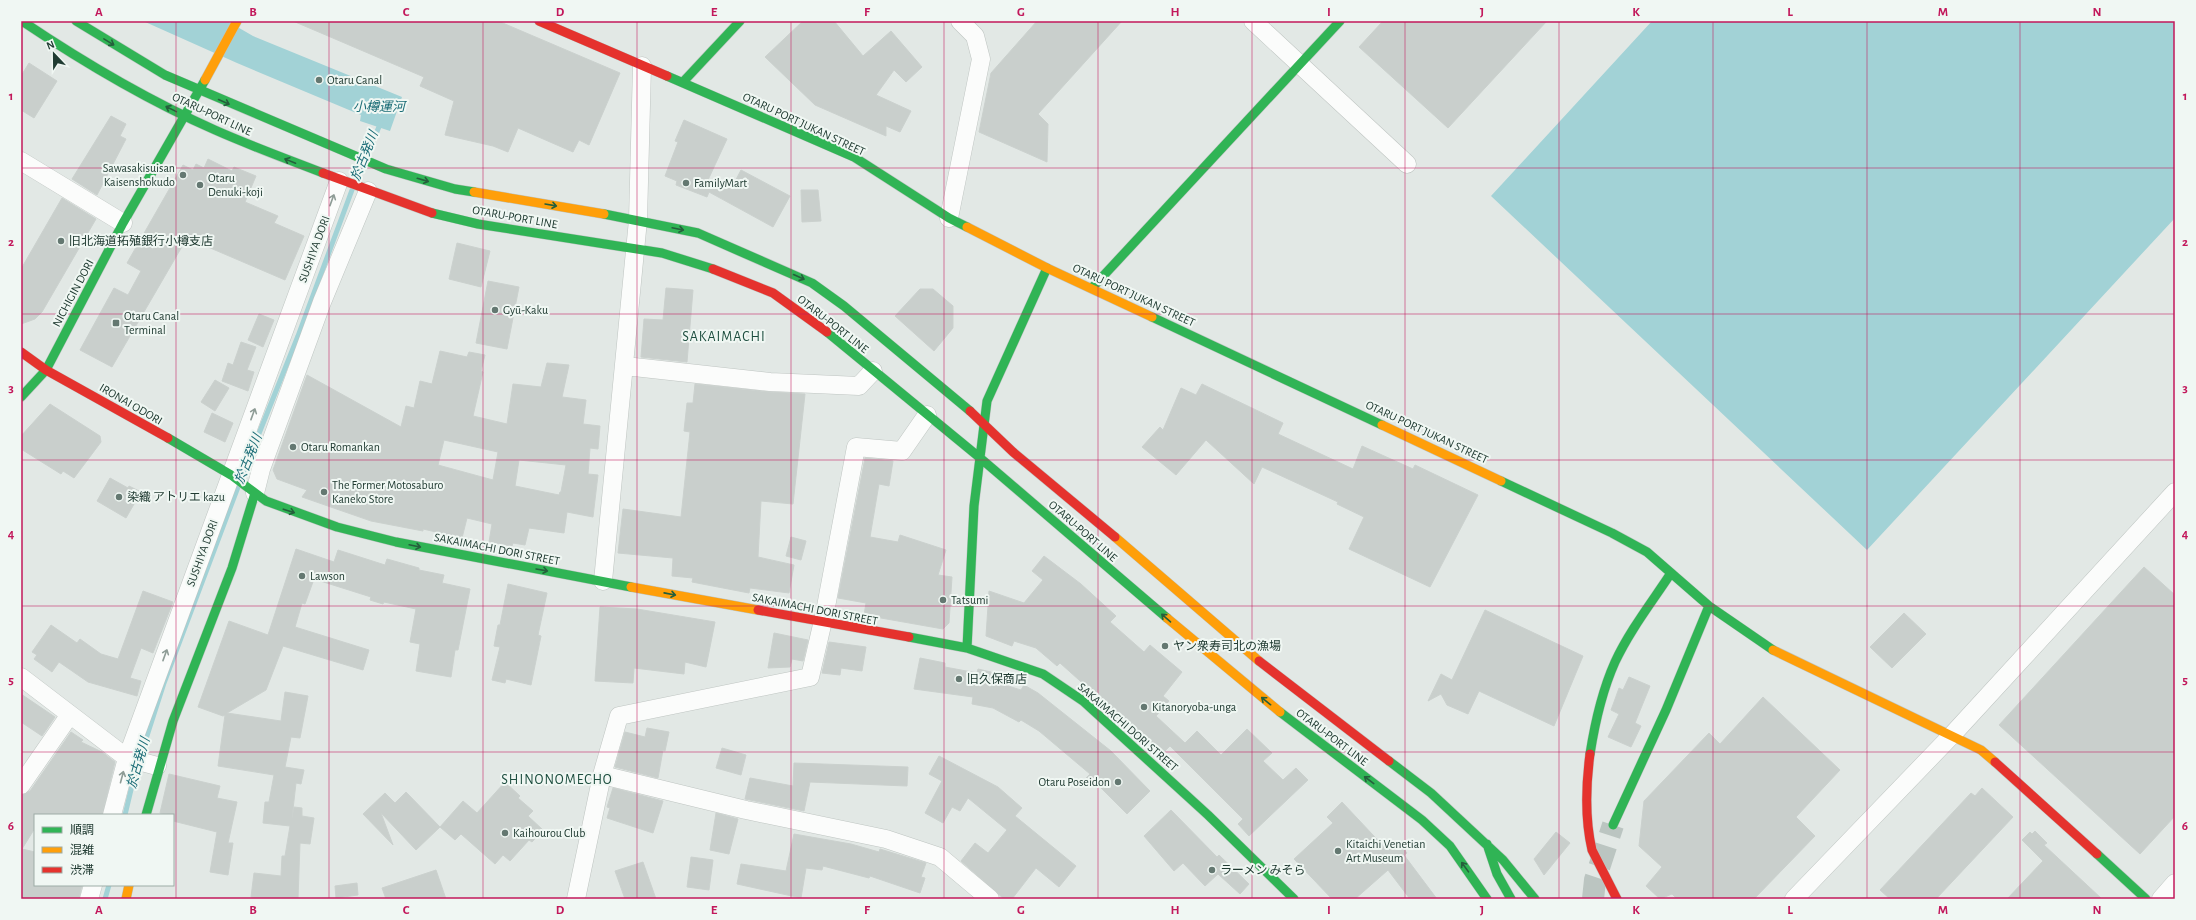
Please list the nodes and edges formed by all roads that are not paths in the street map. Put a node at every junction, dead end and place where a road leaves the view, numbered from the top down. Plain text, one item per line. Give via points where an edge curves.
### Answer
1 (22, 21) edge
2 (76, 21) edge
3 (538, 21) edge
4 (740, 21) edge
5 (960, 21) edge
6 (1253, 21) edge
7 (1340, 21) edge
8 (236, 22) edge
9 (1300, 64) junction
10 (642, 66) junction
11 (683, 82) junction
12 (200, 90) junction
13 (185, 115) junction
14 (21, 161) edge
15 (1407, 164) dead end
16 (339, 181) junction
17 (368, 192) junction
18 (948, 218) junction
19 (638, 220) junction
20 (123, 223) junction
21 (635, 248) junction
22 (1047, 268) junction
23 (1092, 288) junction
24 (21, 352) edge
25 (625, 366) junction
26 (46, 370) junction
27 (873, 371) junction
28 (21, 397) edge
29 (927, 415) junction
30 (983, 423) junction
31 (979, 457) junction
32 (244, 484) junction
33 (2175, 492) edge
34 (1671, 572) junction
35 (603, 581) junction
36 (1709, 606) junction
37 (822, 623) junction
38 (967, 648) junction
39 (21, 677) edge
40 (69, 716) junction
41 (1952, 735) junction
42 (127, 758) junction
43 (157, 766) junction
44 (602, 775) junction
45 (21, 785) edge
46 (112, 814) edge
47 (146, 814) edge
48 (1613, 825) tunnel mouth
49 (1487, 844) junction
50 (2175, 884) edge
51 (93, 886) edge
52 (129, 886) edge
53 (89, 899) edge
54 (126, 899) edge
55 (576, 899) edge
56 (990, 899) edge
57 (1294, 899) edge
58 (1487, 899) edge
59 (1511, 899) edge
60 (1535, 899) edge
61 (1617, 899) edge
62 (1794, 899) edge
63 (2146, 899) edge
64 (2161, 899) edge

13 -> 1 street, OTARU-PORT LINE via 80,60
2 -> 12 street, OTARU-PORT LINE via 165,75
3 - 10 street, OTARU PORT JUKAN STREET
4 - 11 street
5 - 18 street via 975,36 981,59
6 - 9 street
7 - 9 street
8 - 12 street, NICHIGIN DORI
9 - 15 street
9 - 23 street
10 - 11 street, OTARU PORT JUKAN STREET
10 - 19 street
11 - 18 street, OTARU PORT JUKAN STREET via 854,157
12 - 13 street, NICHIGIN DORI
12 -> 19 street, OTARU-PORT LINE via 386,169 455,189
16 -> 13 street, OTARU-PORT LINE
13 - 20 street, NICHIGIN DORI
14 - 20 street
16 - 17 street, OTARU-PORT LINE
32 -> 16 street, SUSHIYA DORI
17 - 21 street, OTARU-PORT LINE via 434,214 478,224
17 - 32 street, SUSHIYA DORI via 322,302 261,469
18 - 22 street, OTARU PORT JUKAN STREET
19 - 21 street
19 -> 30 street, OTARU-PORT LINE via 698,233 812,283 844,306
20 - 26 street, NICHIGIN DORI
21 - 25 street
21 - 27 street, OTARU-PORT LINE via 662,253 719,270 773,293 825,330
22 - 23 street, OTARU PORT JUKAN STREET
22 - 30 street via 987,401
23 - 34 street, OTARU PORT JUKAN STREET via 1612,533 1647,552
24 - 26 street, IRONAI ODORI
25 - 27 street via 770,382 859,386
25 - 35 street
26 - 28 street, NICHIGIN DORI
26 - 32 street, IRONAI ODORI
27 - 29 street, OTARU-PORT LINE
29 - 31 street, OTARU-PORT LINE
29 - 37 street via 902,451 856,447
30 - 31 street
30 - 49 street, OTARU-PORT LINE via 1013,452 1239,645 1431,793
31 - 38 street
58 -> 31 street, OTARU-PORT LINE via 1450,846 1422,820 1202,650
32 -> 35 street, SAKAIMACHI DORI STREET via 276,506 353,531 434,550
42 -> 32 street, SUSHIYA DORI
32 - 43 street, SUSHIYA DORI via 250,517
33 - 41 street
34 - 36 street, OTARU PORT JUKAN STREET
34 - 61 street via 1610,673 1593,734 1588,767 1590,842
35 -> 37 street, SAKAIMACHI DORI STREET
36 - 41 street, OTARU PORT JUKAN STREET via 1772,650
36 - 48 street via 1666,710
37 - 38 street, SAKAIMACHI DORI STREET
37 - 44 street via 810,677 619,716
38 - 57 street, SAKAIMACHI DORI STREET via 1043,674 1083,701 1208,815
39 - 40 street
40 - 42 street
40 - 45 street
41 - 62 street
41 - 63 street, OTARU PORT JUKAN STREET via 1982,750
42 - 43 street
46 -> 42 street, SUSHIYA DORI
43 - 47 street, SUSHIYA DORI
44 - 55 street
44 - 56 street via 746,810 886,839 940,857
49 - 59 street via 1497,874
49 - 60 street, OTARU-PORT LINE
50 - 64 street
51 - 53 street
52 - 54 street

